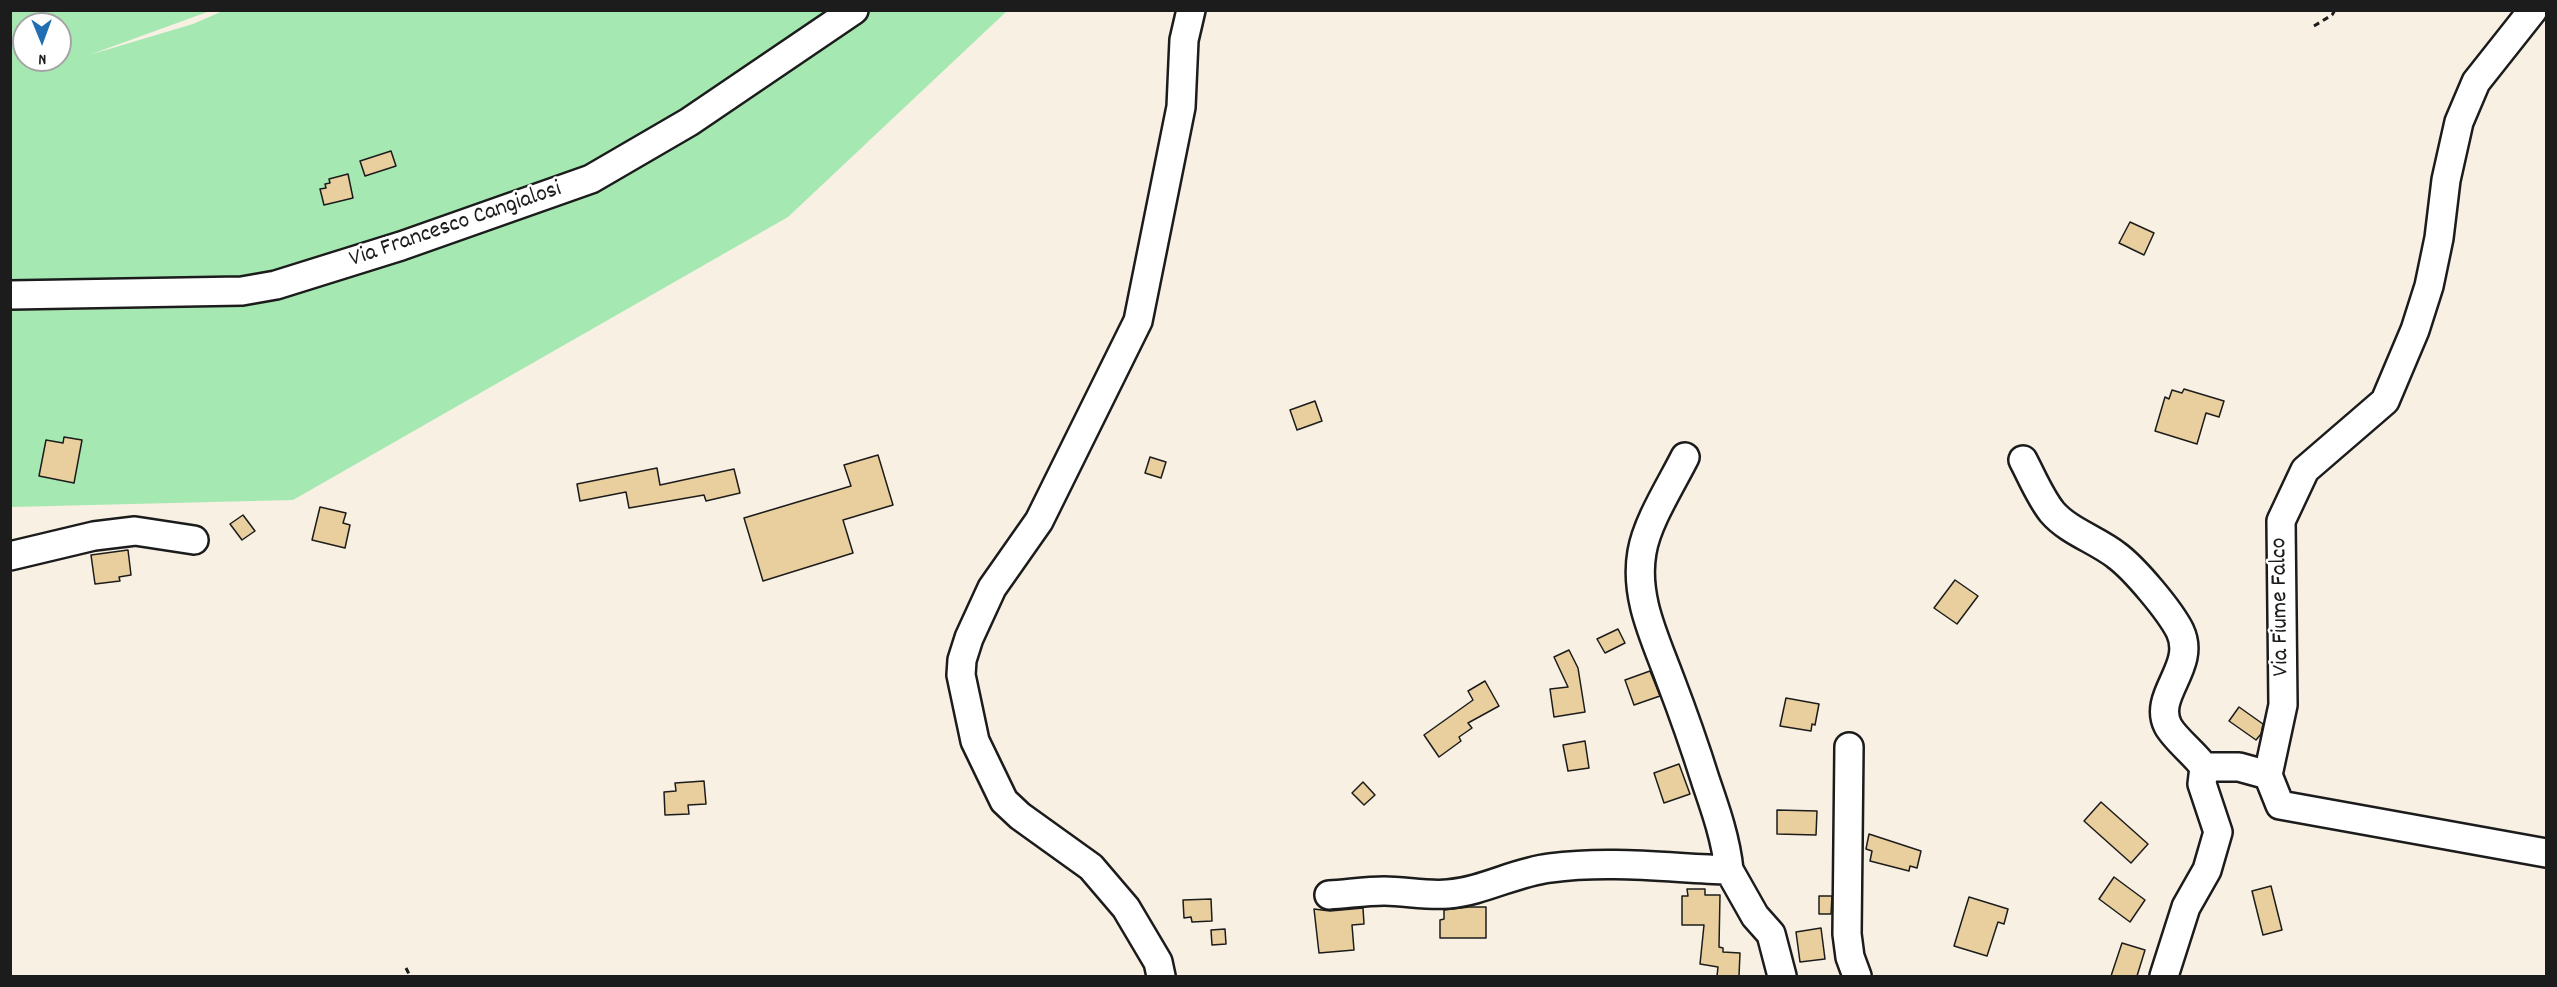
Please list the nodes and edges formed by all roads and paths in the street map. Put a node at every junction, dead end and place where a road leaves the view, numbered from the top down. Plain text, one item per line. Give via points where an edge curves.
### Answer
1 (854, 10) edge
2 (1191, 10) edge
3 (2336, 10) edge
4 (2533, 10) edge
5 (2314, 26) dead end
6 (10, 296) edge
7 (1685, 457) dead end
8 (2023, 460) dead end
9 (194, 540) dead end
10 (10, 556) edge
11 (1849, 747) dead end
12 (2204, 767) junction
13 (2268, 775) junction
14 (2547, 853) edge
15 (1729, 870) junction
16 (1329, 895) dead end
17 (406, 968) dead end
18 (410, 976) edge
19 (1161, 976) edge
20 (1782, 976) edge
21 (1857, 976) edge
22 (2164, 976) edge

1 - 6 street, Via Francesco Cangialosi via 689,122 591,179 401,246 276,285 242,291
2 - 19 street via 1181,107 1138,321 1039,521 992,588 969,638 961,675 975,741 1005,801 1091,867 1126,908 1158,962
3 - 5 path
4 - 13 street, Via Fiume Falco via 2476,82 2459,122 2429,286 2385,401 2305,470 2281,521 2283,705
7 - 15 street via 1642,551 1642,594 1712,800 1727,849
8 - 12 street via 2053,513 2116,554 2179,628 2185,655 2165,714 2168,726
9 - 10 street via 135,531 94,536
11 - 21 street via 1847,934
12 - 13 street via 2239,767
12 - 22 street via 2202,784 2218,832 2207,870 2186,907
13 - 14 street via 2280,805
15 - 16 street via 1581,864 1547,868 1480,889 1447,894 1383,891
15 - 20 street via 1755,916 1771,934
17 - 18 path

